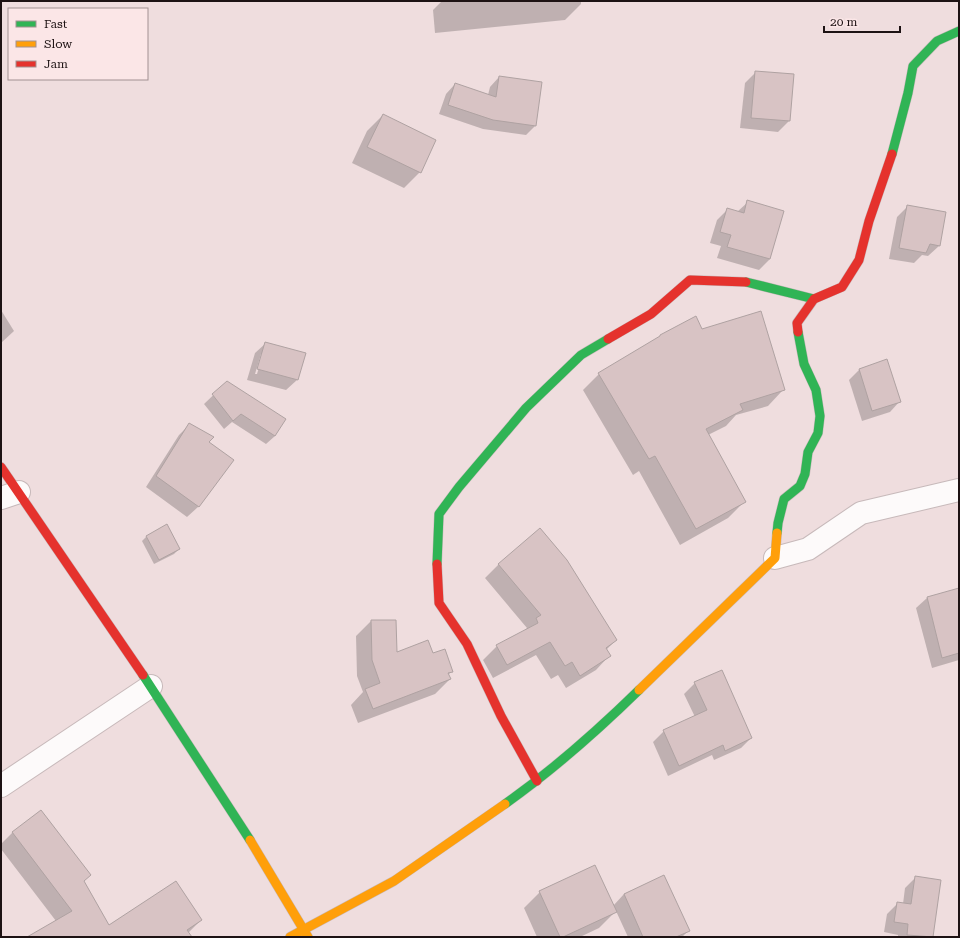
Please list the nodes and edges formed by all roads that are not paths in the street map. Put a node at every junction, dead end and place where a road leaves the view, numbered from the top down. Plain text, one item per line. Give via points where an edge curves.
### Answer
1 (959, 31) edge
2 (814, 299) junction
3 (1, 466) edge
4 (959, 490) edge
5 (10, 495) edge
6 (775, 558) junction
7 (151, 686) junction
8 (537, 781) junction
9 (1, 786) edge
10 (306, 933) edge
11 (290, 937) edge

1 - 2 street via 937,41 912,66 896,141 873,208 859,260 842,287
2 - 6 street via 797,323 804,364 816,390 820,416 818,433 808,452 805,474 800,486 784,499 778,523
2 - 8 street via 746,282 690,280 651,314 581,355 526,408 439,514 436,559 439,603 467,644 501,716
3 - 5 street
4 - 6 street via 861,513 808,549
5 - 7 street
6 - 8 street via 618,711
7 - 9 street
7 - 10 street
8 - 10 street via 394,881
10 - 11 street

